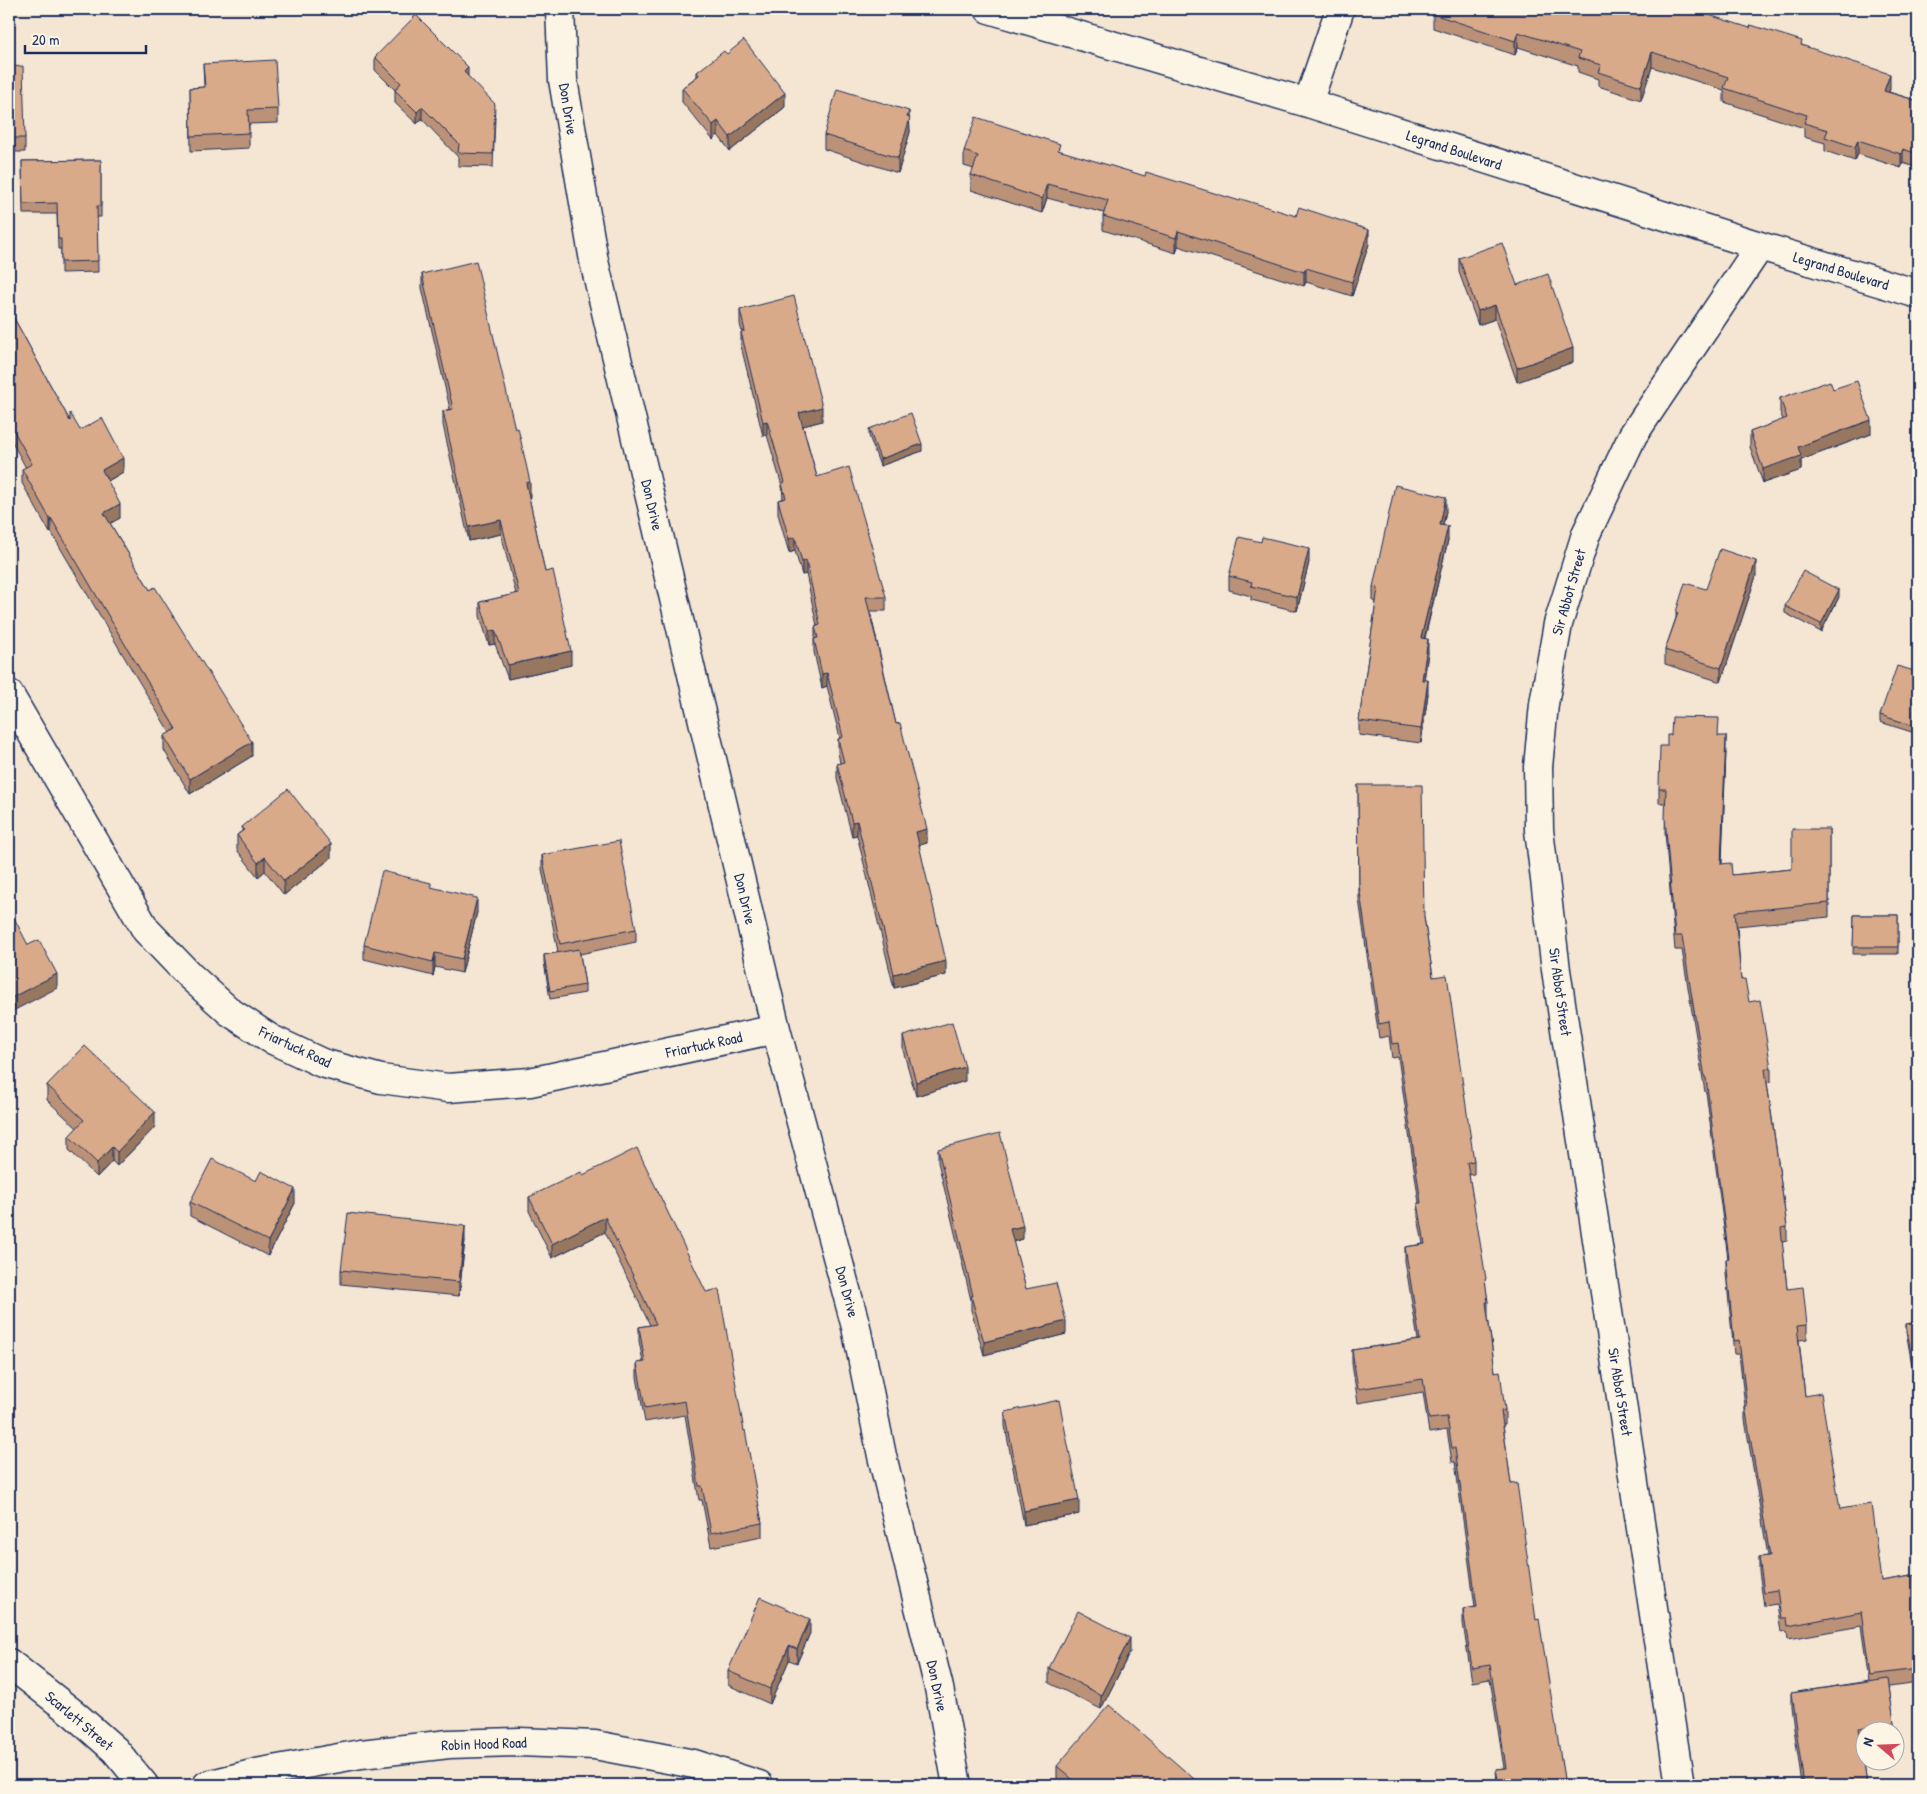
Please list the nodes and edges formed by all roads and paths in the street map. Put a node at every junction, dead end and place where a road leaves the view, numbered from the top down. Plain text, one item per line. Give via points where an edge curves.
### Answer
1 (560, 9) edge
2 (989, 9) edge
3 (1340, 9) edge
4 (1308, 103) junction
5 (1760, 246) junction
6 (1918, 294) edge
7 (9, 694) edge
8 (776, 1029) junction
9 (9, 1663) edge
10 (144, 1785) edge
11 (207, 1785) edge
12 (759, 1785) edge
13 (957, 1785) edge
14 (1680, 1785) edge

1 - 8 street, Don Drive via 563,80 594,261
2 - 4 street, Legrand Boulevard
3 - 4 street
4 - 5 street, Legrand Boulevard
5 - 6 street, Legrand Boulevard
5 - 14 street, Sir Abbot Street via 1633,435 1586,534 1558,624 1544,704 1538,767 1539,830 1556,970
7 - 8 street, Friartuck Road via 146,930 230,1012 271,1039 322,1062 381,1079 448,1088 530,1082
8 - 13 street, Don Drive via 856,1327
9 - 10 street, Scarlett Street via 115,1750
11 - 12 street, Robin Hood Road via 361,1754 448,1744 519,1742 595,1745 694,1764

